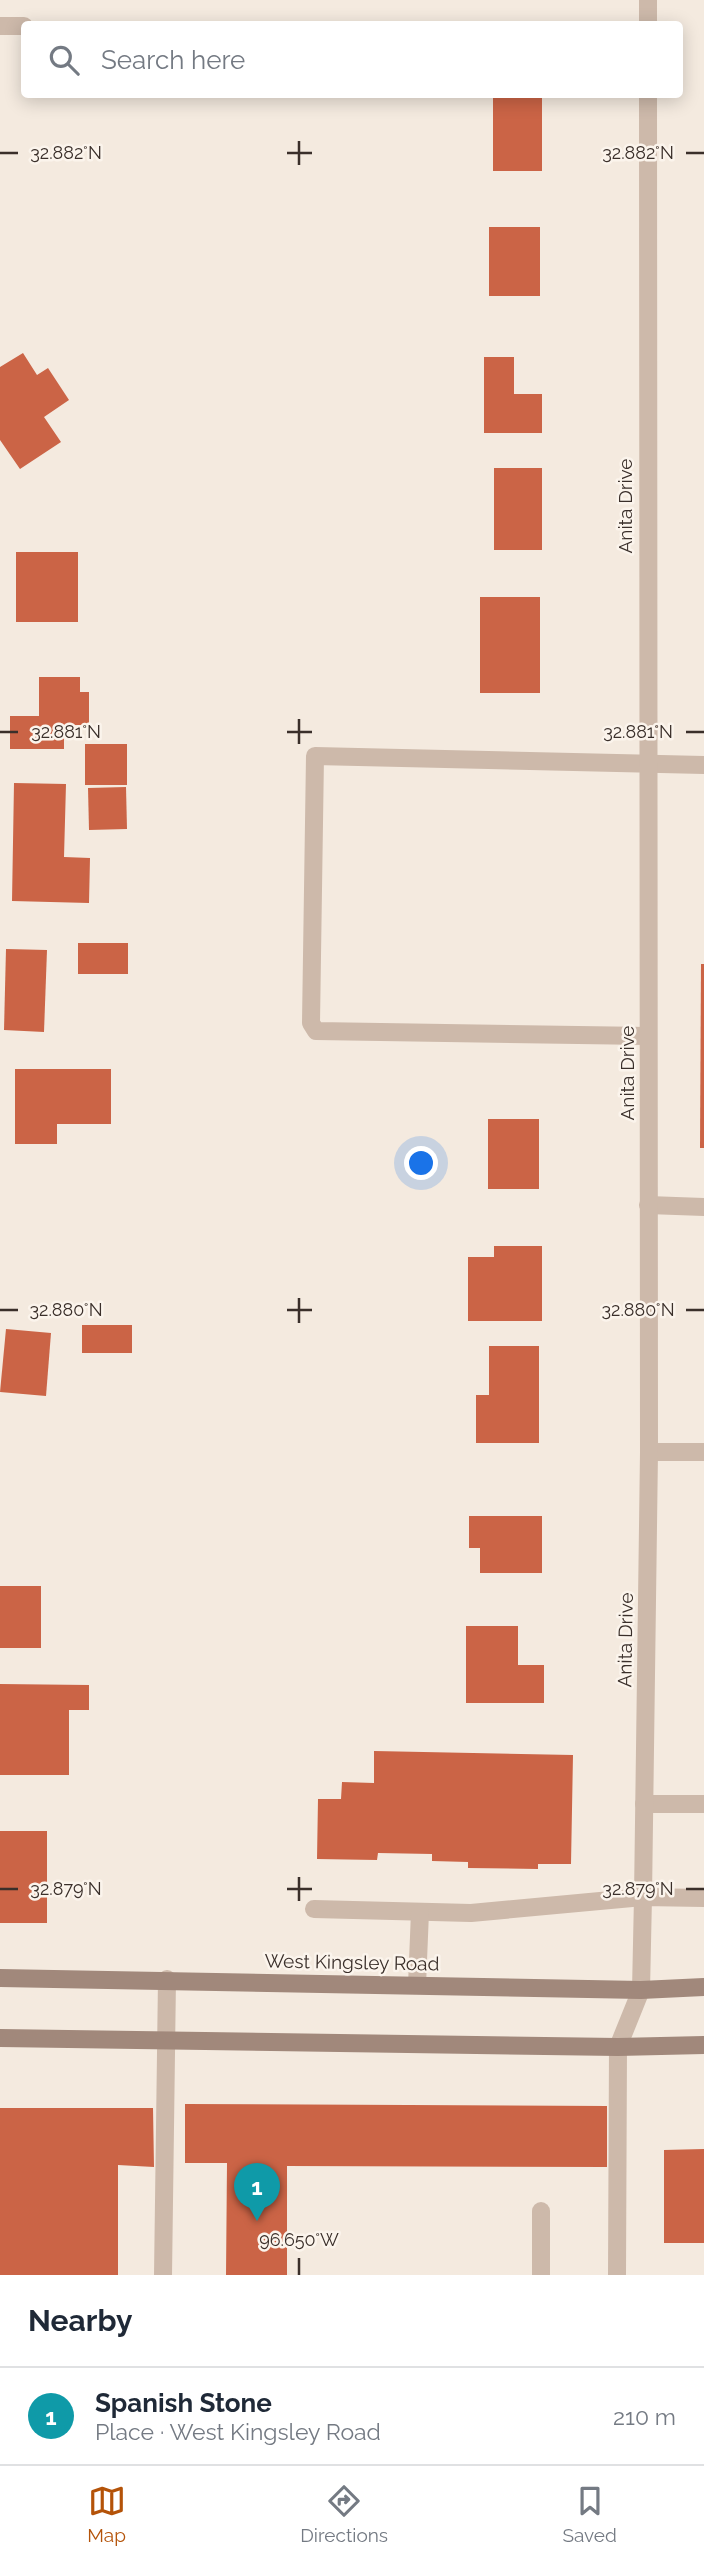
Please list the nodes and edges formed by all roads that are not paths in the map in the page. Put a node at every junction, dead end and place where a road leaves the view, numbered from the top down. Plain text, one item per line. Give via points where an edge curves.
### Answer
1 (648, 0) edge
2 (648, 21) edge
3 (0, 26) edge
4 (21, 26) edge
5 (648, 98) edge
6 (646, 761) junction
7 (704, 765) edge
8 (648, 1036) junction
9 (648, 1205) junction
10 (704, 1207) edge
11 (649, 1452) junction
12 (704, 1452) edge
13 (644, 1804) junction
14 (704, 1804) edge
15 (643, 1897) junction
16 (704, 1898) edge
17 (314, 1909) dead end
18 (420, 1912) junction
19 (0, 1978) edge
20 (167, 1979) junction
21 (417, 1985) junction
22 (704, 1987) edge
23 (641, 1990) junction
24 (0, 2038) edge
25 (165, 2040) junction
26 (704, 2045) edge
27 (618, 2046) junction
28 (541, 2211) dead end
29 (163, 2275) edge
30 (541, 2275) edge
31 (617, 2275) edge

1 - 2 street
3 - 4 street
5 - 6 street, Anita Drive
6 - 7 street
6 - 8 street, Anita Drive
6 - 8 street via 315,756 311,1023 316,1031
8 - 9 street, Anita Drive
9 - 10 street
9 - 11 street, Anita Drive
11 - 12 street
11 - 13 street, Anita Drive
13 - 14 street
13 - 15 street, Anita Drive
15 - 16 street
15 - 18 street via 471,1913
15 - 23 street, Anita Drive
17 - 18 street
18 - 21 street
19 - 20 main road, West Kingsley Road
20 - 21 main road, West Kingsley Road
20 - 25 street
21 - 23 main road, West Kingsley Road
22 - 23 main road, West Kingsley Road
23 - 27 street, Anita Drive
24 - 25 main road
25 - 27 main road
25 - 29 street
26 - 27 main road
27 - 31 street
28 - 30 street

